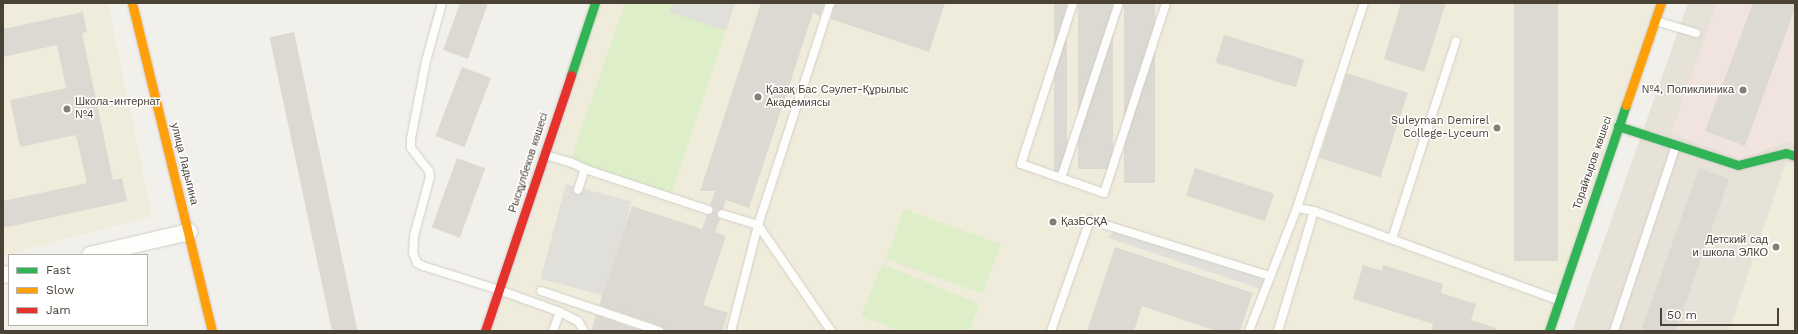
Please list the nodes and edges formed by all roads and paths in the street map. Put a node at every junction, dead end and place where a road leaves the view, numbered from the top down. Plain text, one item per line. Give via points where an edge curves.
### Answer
1 (132, 3) edge
2 (442, 3) edge
3 (595, 3) edge
4 (830, 3) edge
5 (1073, 3) edge
6 (1120, 3) edge
7 (1166, 3) edge
8 (1364, 3) edge
9 (1661, 3) edge
10 (1655, 20) junction
11 (1696, 33) dead end
12 (1456, 41) dead end
13 (1618, 126) junction
14 (1676, 144) junction
15 (544, 155) junction
16 (1795, 156) edge
17 (585, 169) junction
18 (1061, 178) junction
19 (578, 190) dead end
20 (1297, 208) junction
21 (708, 210) dead end
22 (1314, 211) junction
23 (722, 214) dead end
24 (758, 225) junction
25 (189, 232) junction
26 (1392, 239) junction
27 (94, 254) edge
28 (1270, 276) junction
29 (499, 290) junction
30 (541, 291) dead end
31 (1559, 300) junction
32 (560, 312) junction
33 (1552, 330) edge
34 (212, 331) edge
35 (485, 331) edge
36 (553, 331) edge
37 (584, 331) edge
38 (658, 331) edge
39 (730, 331) edge
40 (831, 331) edge
41 (1052, 331) edge
42 (1249, 331) edge
43 (1278, 331) edge
44 (1614, 331) edge

1 - 25 street, улица Ладыгина
2 - 29 lane via 426,61 411,138 411,148 429,171 430,178 414,236 413,253 417,262 423,266
3 - 15 street, Рысқұлбеков көшесі
4 - 24 lane
5 - 18 lane via 1021,164
6 - 18 lane
7 - 18 lane via 1104,193
8 - 20 lane
9 - 10 street, Торайғыров көшесі
10 - 11 lane
10 - 13 street, Торайғыров көшесі
12 - 26 lane
13 - 14 street
13 - 31 street, Торайғыров көшесі
14 - 16 street via 1738,165 1786,153
14 - 44 lane
15 - 17 lane
15 - 29 street, Рысқұлбеков көшесі
17 - 19 lane
17 - 21 lane
20 - 22 lane
20 - 28 lane
22 - 26 lane
22 - 43 lane
23 - 24 lane
24 - 39 lane
24 - 40 lane
25 - 27 street
25 - 34 street, улица Ладыгина
26 - 31 lane
28 - 41 lane via 1090,220
28 - 42 lane
29 - 32 lane
29 - 35 street, Рысқұлбеков көшесі
30 - 38 lane
31 - 33 street, Торайғыров көшесі
32 - 36 lane
32 - 37 lane via 578,321

